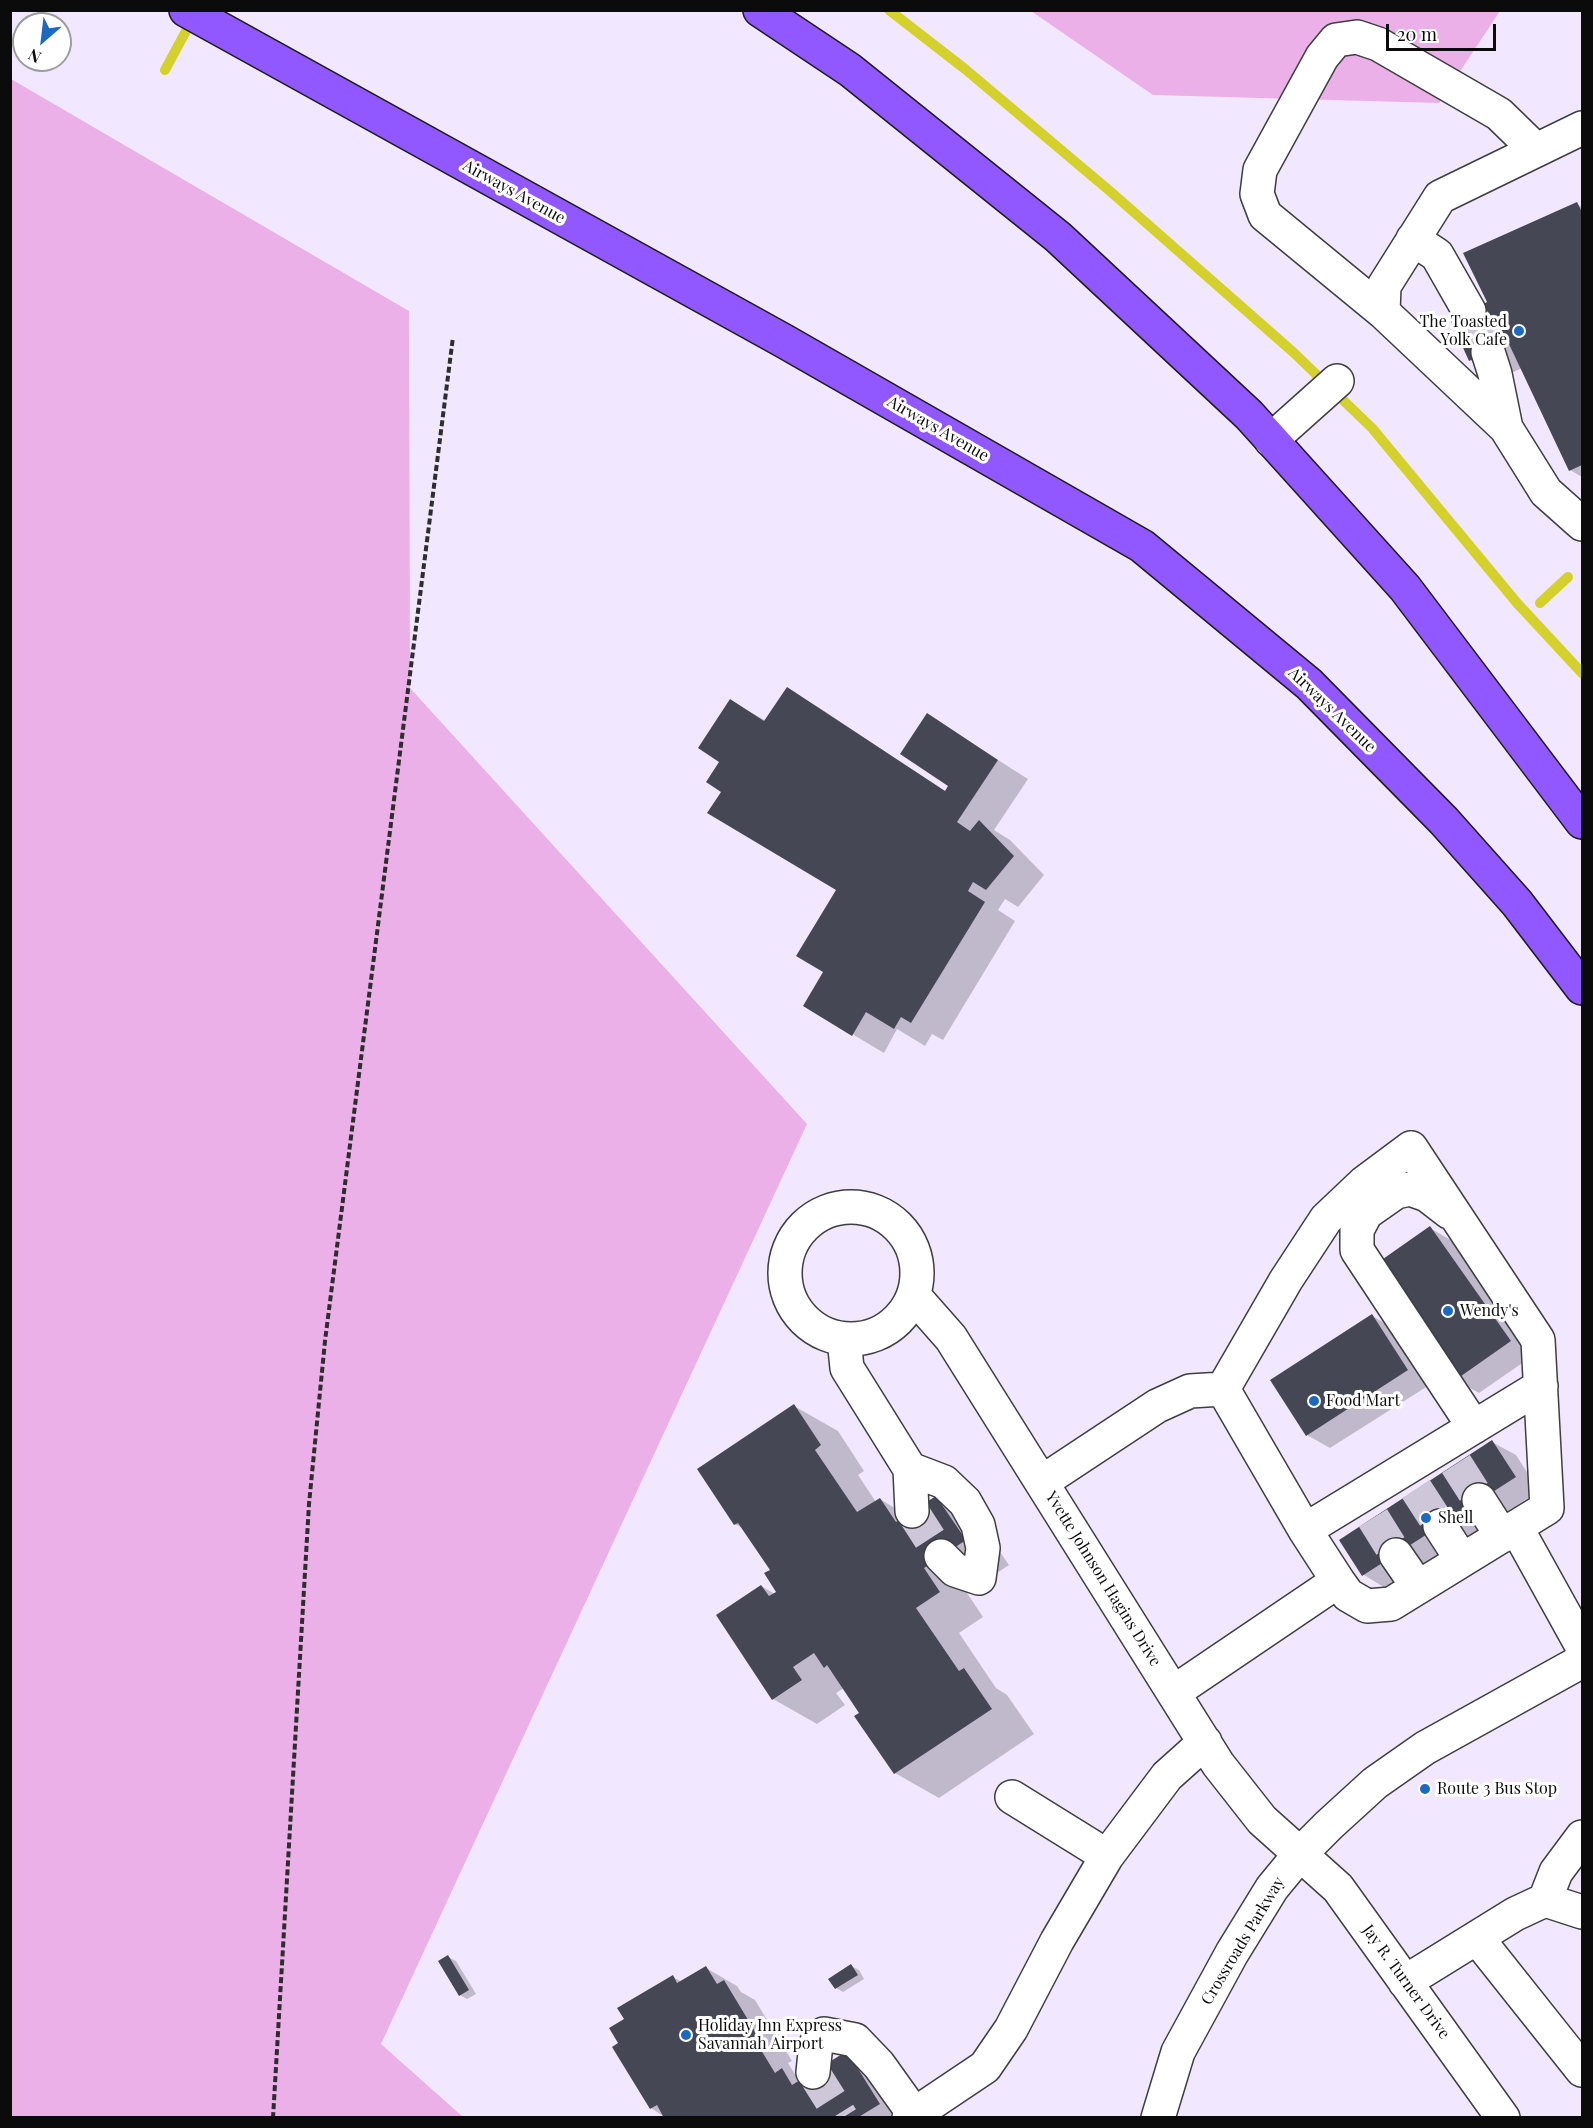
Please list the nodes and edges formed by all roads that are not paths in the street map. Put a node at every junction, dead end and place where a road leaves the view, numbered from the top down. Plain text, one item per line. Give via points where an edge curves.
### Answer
1 (760, 10) edge
2 (198, 17) edge
3 (1582, 128) edge
4 (1536, 150) junction
5 (1413, 239) junction
6 (1469, 311) tunnel mouth
7 (1383, 312) junction
8 (1488, 352) tunnel mouth
9 (1337, 381) dead end
10 (1506, 428) junction
11 (1271, 440) junction
12 (1582, 524) edge
13 (1582, 822) edge
14 (1582, 988) edge
15 (1458, 1219) junction
16 (914, 1296) junction
17 (844, 1339) junction
18 (1541, 1386) junction
19 (1223, 1389) junction
20 (1474, 1426) junction
21 (910, 1469) junction
22 (1042, 1482) junction
23 (1479, 1500) tunnel mouth
24 (912, 1511) tunnel mouth
25 (1440, 1527) tunnel mouth
26 (1305, 1530) junction
27 (1509, 1532) junction
28 (1396, 1555) tunnel mouth
29 (941, 1556) tunnel mouth
30 (1462, 1560) junction
31 (1338, 1581) junction
32 (1418, 1587) junction
33 (1582, 1646) edge
34 (1582, 1661) edge
35 (1174, 1692) junction
36 (1204, 1742) junction
37 (1012, 1797) dead end
38 (1582, 1837) edge
39 (1300, 1854) junction
40 (1107, 1856) junction
41 (1545, 1900) junction
42 (1582, 1912) edge
43 (1477, 1938) junction
44 (1405, 1982) junction
45 (1582, 2070) edge
46 (813, 2072) tunnel mouth
47 (911, 2116) edge
48 (1158, 2118) edge
49 (1503, 2118) edge

1 - 11 main road via 850,70 1058,237
2 - 14 main road, Airways Avenue via 784,341 1142,546 1309,684 1444,821 1517,903
3 - 4 street
4 - 5 street via 1440,197
4 - 7 street via 1498,114 1378,44 1357,37 1336,40 1322,57 1260,170 1257,194 1265,215
5 - 6 street via 1437,255
5 - 7 street via 1384,286
7 - 10 street
8 - 10 street
9 - 11 street
10 - 12 street via 1546,492
11 - 13 main road via 1405,588
15 - 18 street via 1538,1340
15 - 19 street via 1411,1148 1326,1219
15 - 20 street via 1427,1195 1410,1189 1396,1192 1366,1213 1357,1230 1357,1250
16 - 17 street via 898,1321 879,1334
16 - 17 street via 918,1274 914,1251 903,1230 885,1215 869,1209 847,1207 824,1212 804,1225 788,1250 784,1273 788,1296 800,1316 818,1331
16 - 22 street, Yvette Johnson Hagins Drive via 951,1338
17 - 21 street via 847,1368
18 - 20 street
18 - 27 street via 1547,1508
19 - 22 street via 1190,1391 1157,1406
19 - 26 street
20 - 26 street via 1450,1454 1366,1507
21 - 24 street
21 - 29 street via 944,1482 965,1502 978,1525 983,1548 979,1578 955,1570
22 - 35 street, Yvette Johnson Hagins Drive
23 - 27 street
25 - 30 street
26 - 31 street
27 - 30 street
27 - 33 street
28 - 32 street
30 - 32 street
31 - 32 street via 1348,1595 1367,1606 1391,1604
31 - 35 street
34 - 39 street, Crossroads Parkway via 1425,1748 1375,1783
35 - 36 street, Yvette Johnson Hagins Drive
36 - 39 street, Yvette Johnson Hagins Drive via 1262,1820
36 - 40 street via 1167,1776
37 - 40 street
38 - 41 street via 1556,1872
39 - 44 street, Jay R. Turner Drive via 1338,1888
39 - 48 street, Crossroads Parkway via 1272,1888 1178,2052
40 - 47 street via 1011,2029 985,2067
41 - 42 street
41 - 43 street
43 - 44 street
43 - 45 street
44 - 49 street, Jay R. Turner Drive
46 - 47 street via 816,2044 824,2034 855,2040 879,2065

